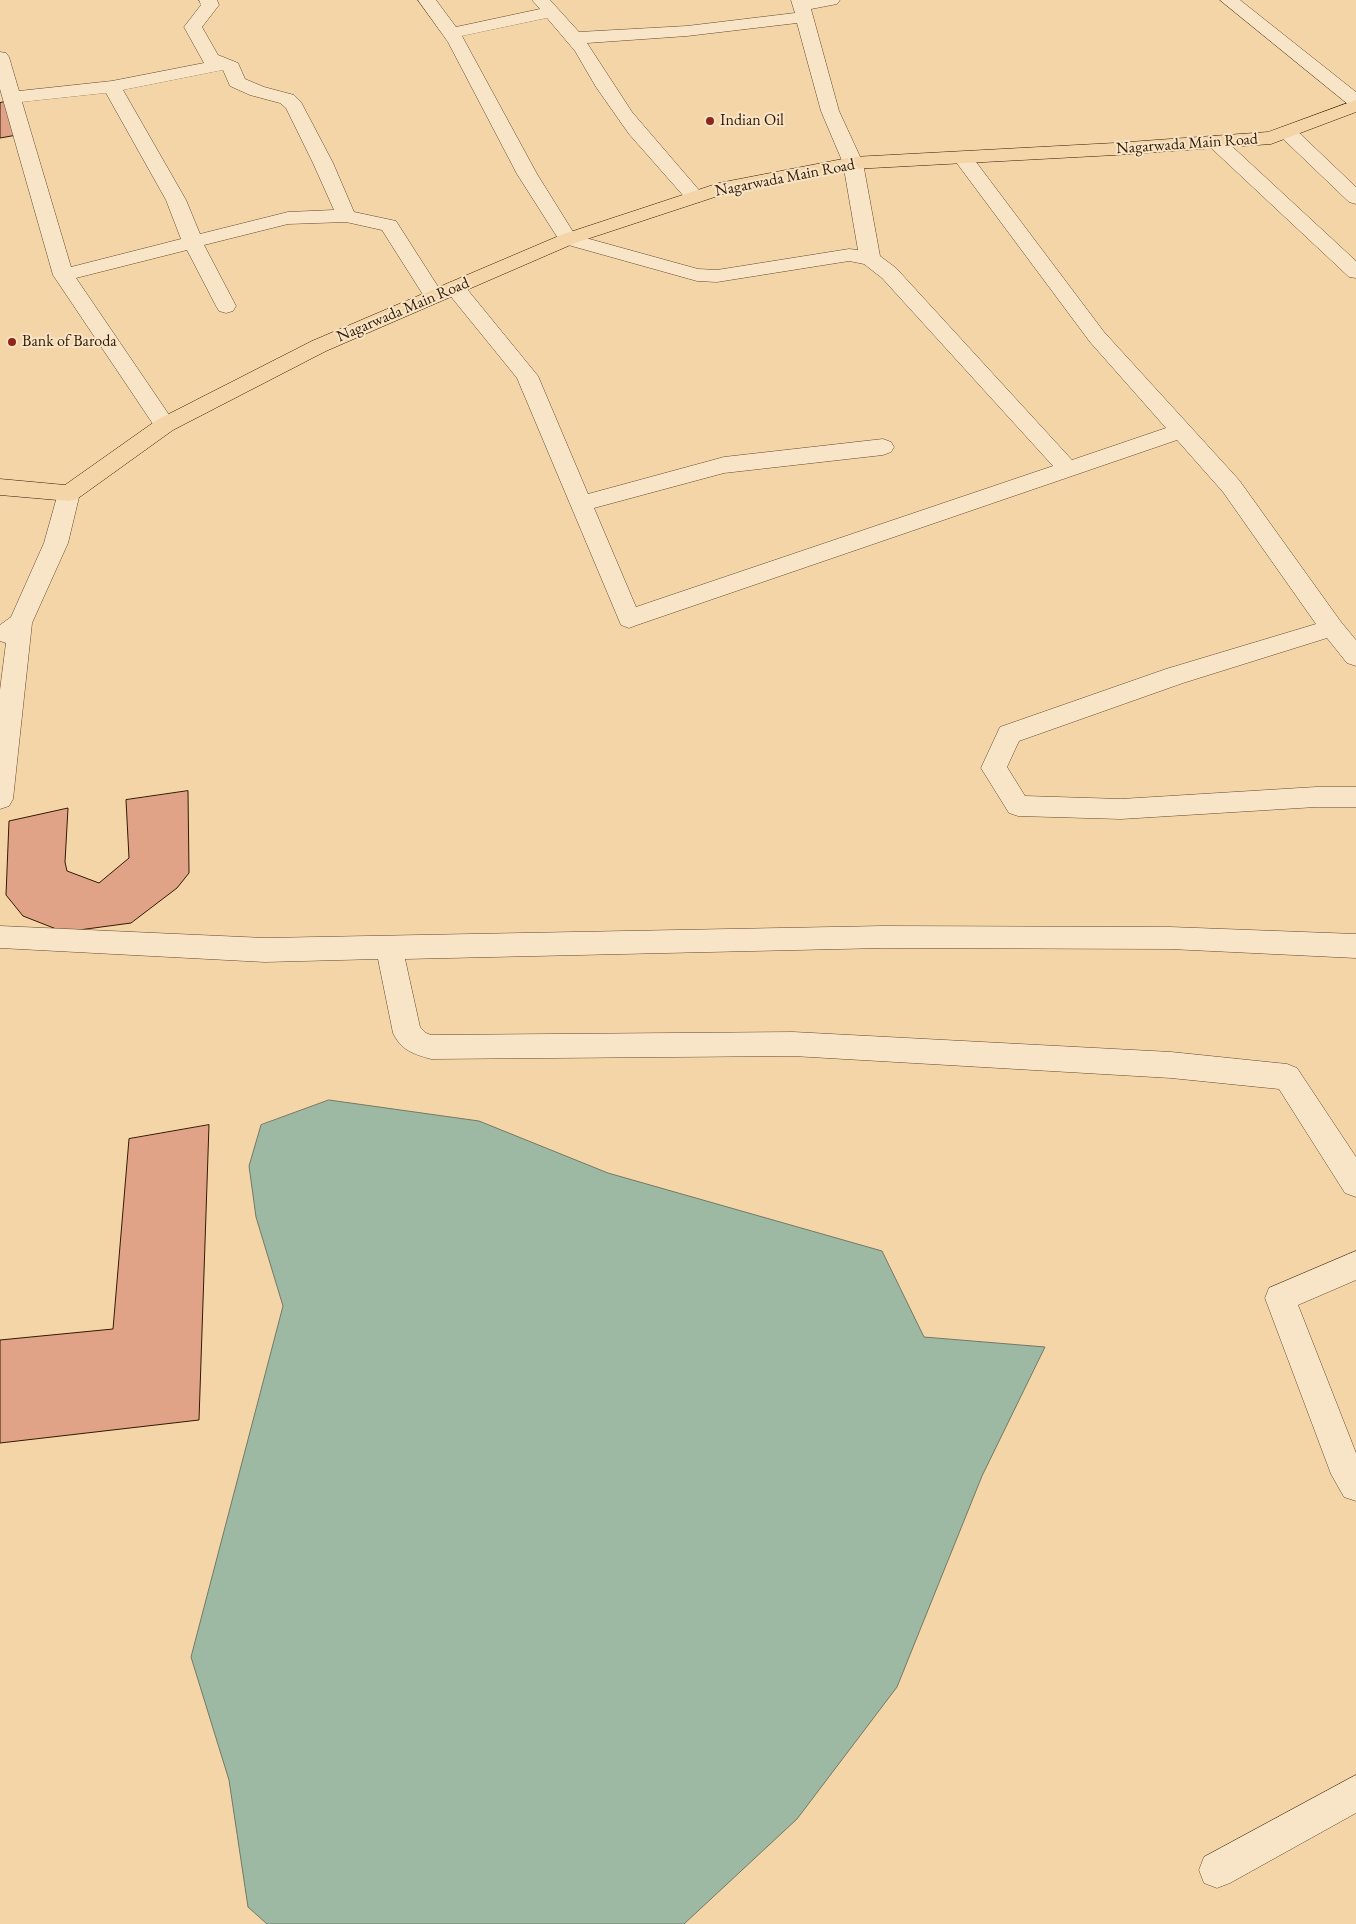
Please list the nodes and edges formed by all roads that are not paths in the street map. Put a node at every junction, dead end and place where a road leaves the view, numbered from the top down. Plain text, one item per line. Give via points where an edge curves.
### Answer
1 (208, 0) edge
2 (427, 0) edge
3 (831, 0) edge
4 (1229, 0) edge
5 (546, 6) edge
6 (802, 7) edge
7 (451, 33) junction
8 (574, 38) junction
9 (0, 58) edge
10 (225, 64) junction
11 (112, 87) junction
12 (12, 97) junction
13 (1356, 101) edge
14 (1356, 106) edge
15 (1287, 132) junction
16 (1216, 142) junction
17 (962, 158) junction
18 (853, 163) junction
19 (695, 197) junction
20 (1356, 198) edge
21 (346, 216) junction
22 (568, 239) junction
23 (193, 243) junction
24 (870, 259) junction
25 (1356, 272) edge
26 (63, 275) junction
27 (444, 292) junction
28 (226, 306) dead end
29 (165, 425) junction
30 (1181, 431) junction
31 (883, 447) dead end
32 (1068, 469) junction
33 (0, 487) edge
34 (68, 493) junction
35 (581, 504) junction
36 (20, 623) junction
37 (1332, 628) junction
38 (0, 638) edge
39 (1356, 657) edge
40 (1356, 797) edge
41 (0, 800) edge
42 (0, 937) edge
43 (1356, 946) edge
44 (389, 947) junction
45 (1356, 1182) edge
46 (1356, 1265) edge
47 (1347, 1440) edge
48 (1356, 1485) edge
49 (1356, 1793) edge
50 (1217, 1870) dead end

1 - 10 street via 210,5 193,27 211,59
2 - 7 street
3 - 6 street
4 - 13 street
5 - 7 street
5 - 8 street
6 - 8 street via 688,31
6 - 18 street via 830,111
7 - 22 street via 527,174
8 - 19 street via 585,50 605,87 656,156
9 - 12 street
10 - 11 street
10 - 21 street via 232,67 237,82 287,99 294,106
11 - 12 street
11 - 23 street via 176,200
12 - 26 street
14 - 15 main road, Nagarwada Main Road
15 - 16 main road, Nagarwada Main Road via 1271,138
15 - 20 street
16 - 17 main road, Nagarwada Main Road
16 - 25 street
17 - 18 main road, Nagarwada Main Road
17 - 30 street via 1097,337
18 - 19 main road, Nagarwada Main Road via 726,187
18 - 24 street
19 - 22 main road, Nagarwada Main Road
21 - 23 street via 288,218
21 - 27 street via 389,225
22 - 24 street via 697,275 717,276 849,255
22 - 27 main road, Nagarwada Main Road
23 - 26 street
23 - 28 street
24 - 32 street via 889,273
26 - 29 street
27 - 29 main road, Nagarwada Main Road via 318,346
27 - 35 street via 527,376
29 - 34 main road, Nagarwada Main Road
30 - 32 street
30 - 37 street via 1231,486
31 - 35 street via 724,465
32 - 35 street via 629,619
33 - 34 main road
34 - 36 street via 56,543
36 - 38 street
36 - 41 street
37 - 39 street
37 - 40 street via 1175,676 1009,734 994,768 1018,806 1121,809
42 - 44 street via 265,950
43 - 44 street via 1170,938 883,937
44 - 45 street via 407,1033 417,1043 431,1048 793,1044 1171,1065 1288,1077
46 - 47 street via 1280,1298
47 - 48 street via 1344,1462
49 - 50 street

